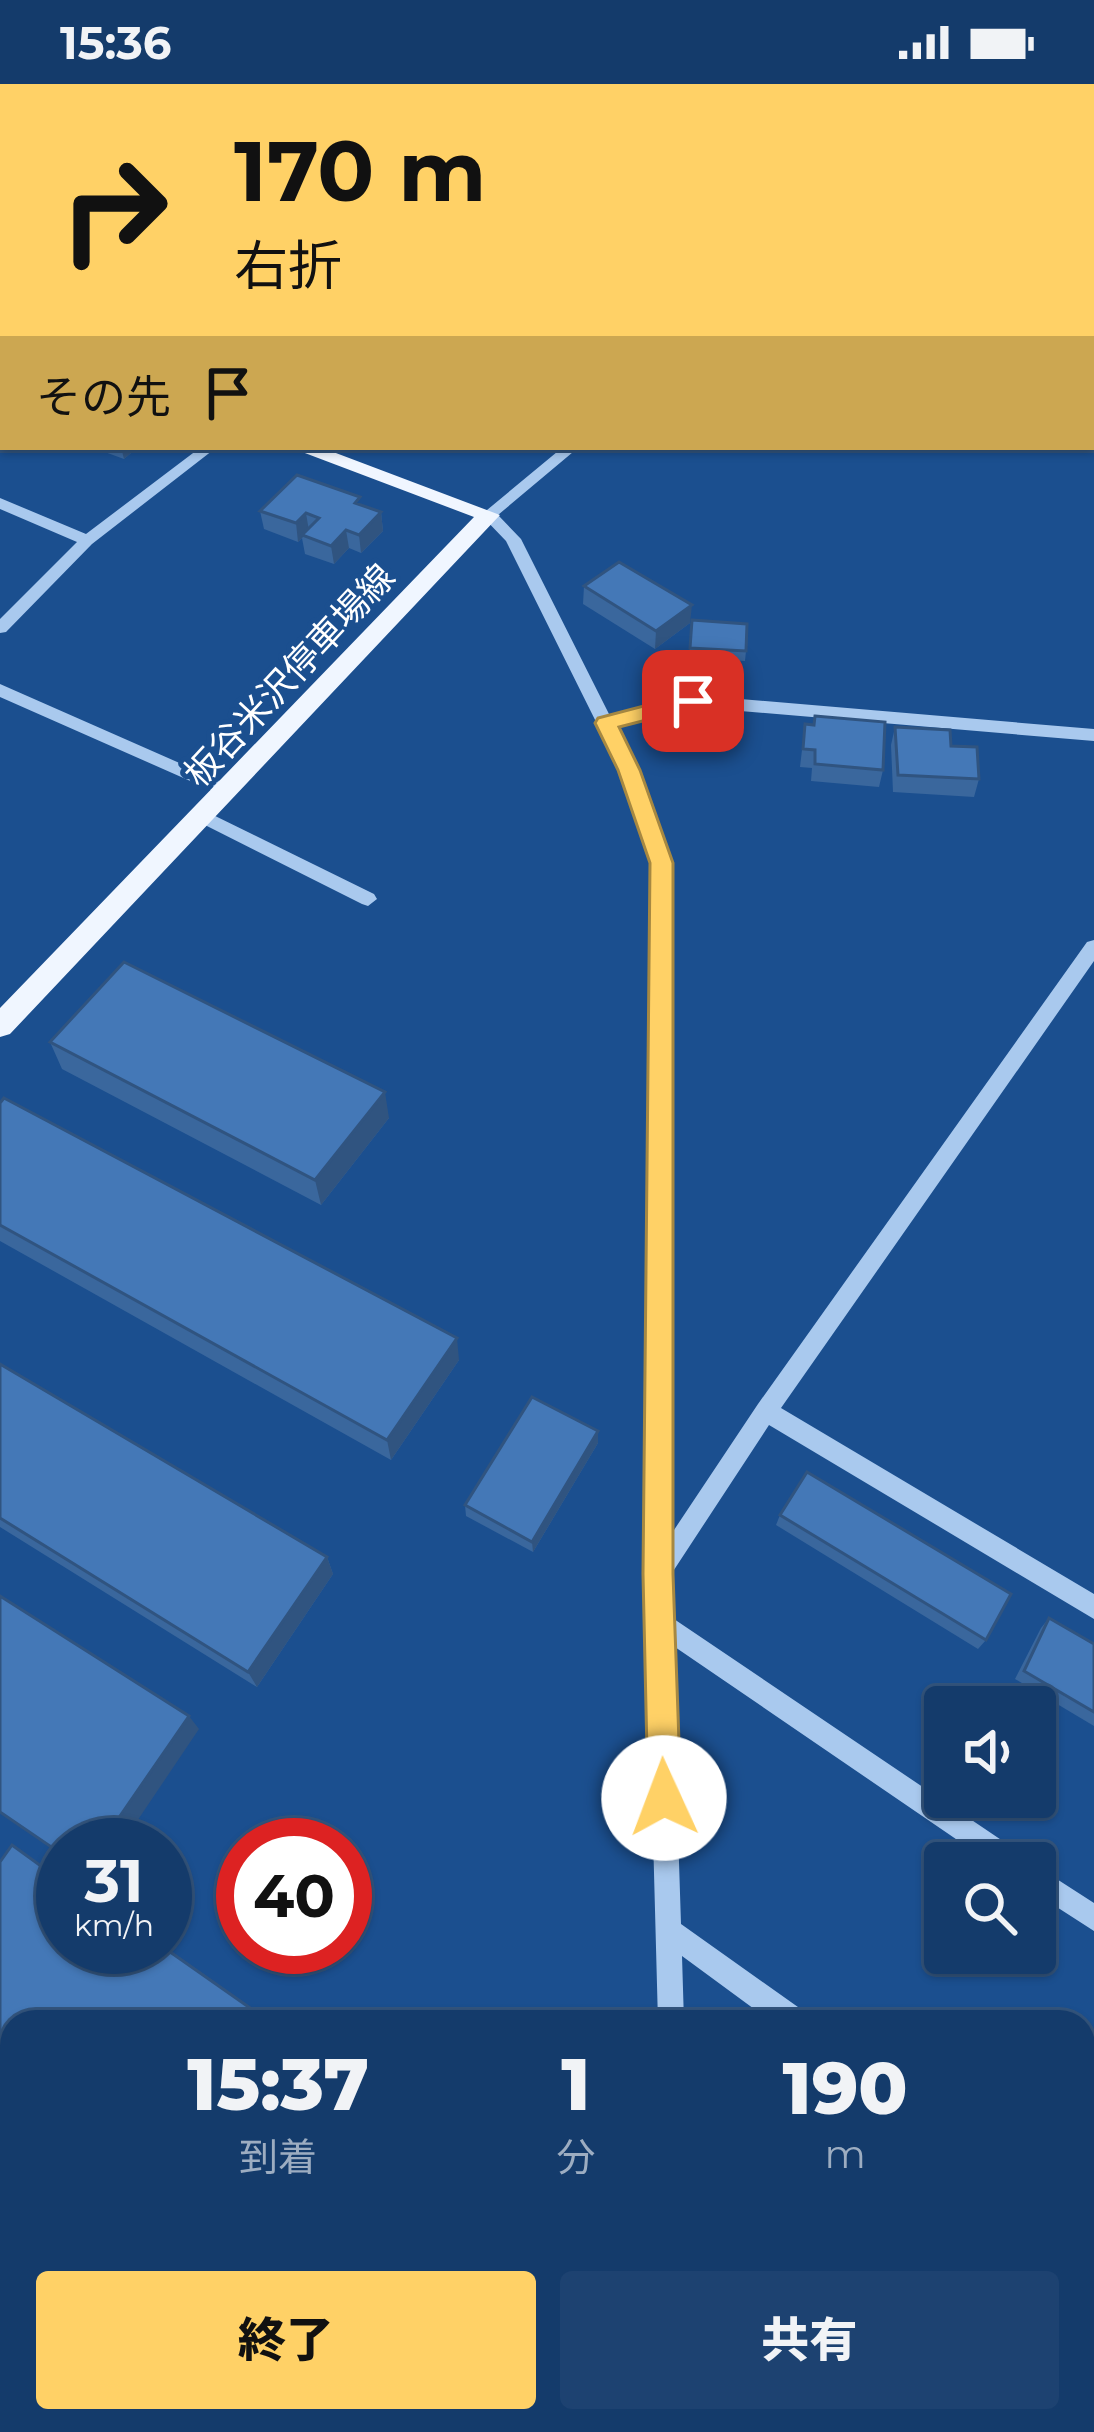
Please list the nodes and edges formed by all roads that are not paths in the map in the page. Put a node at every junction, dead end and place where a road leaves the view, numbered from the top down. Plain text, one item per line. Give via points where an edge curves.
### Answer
1 (205, 450) edge
2 (308, 450) edge
3 (568, 450) edge
4 (0, 503) edge
5 (489, 515) junction
6 (87, 541) junction
7 (0, 628) edge
8 (0, 690) edge
9 (606, 723) junction
10 (1094, 735) edge
11 (228, 791) junction
12 (205, 817) junction
13 (368, 899) dead end
14 (1094, 947) edge
15 (0, 1026) edge
16 (766, 1411) junction
17 (658, 1574) junction
18 (1094, 1607) edge
19 (660, 1623) junction
20 (982, 1842) edge
21 (1056, 1892) edge
22 (1094, 1918) edge
23 (668, 1930) junction
24 (671, 2010) edge
25 (778, 2010) edge

1 - 6 street
2 - 5 main road
3 - 5 street
4 - 6 street
5 - 9 street via 513,539
5 - 11 main road, 板谷米沢停車場線
6 - 7 street
8 - 11 street
9 - 10 street via 693,701
9 - 17 street via 662,863
11 - 12 main road, 板谷米沢停車場線
12 - 13 street
12 - 15 main road, 板谷米沢停車場線
14 - 16 street
16 - 17 street
16 - 18 street
17 - 19 street
19 - 20 street
19 - 23 street
21 - 22 street
23 - 24 street
23 - 25 street

